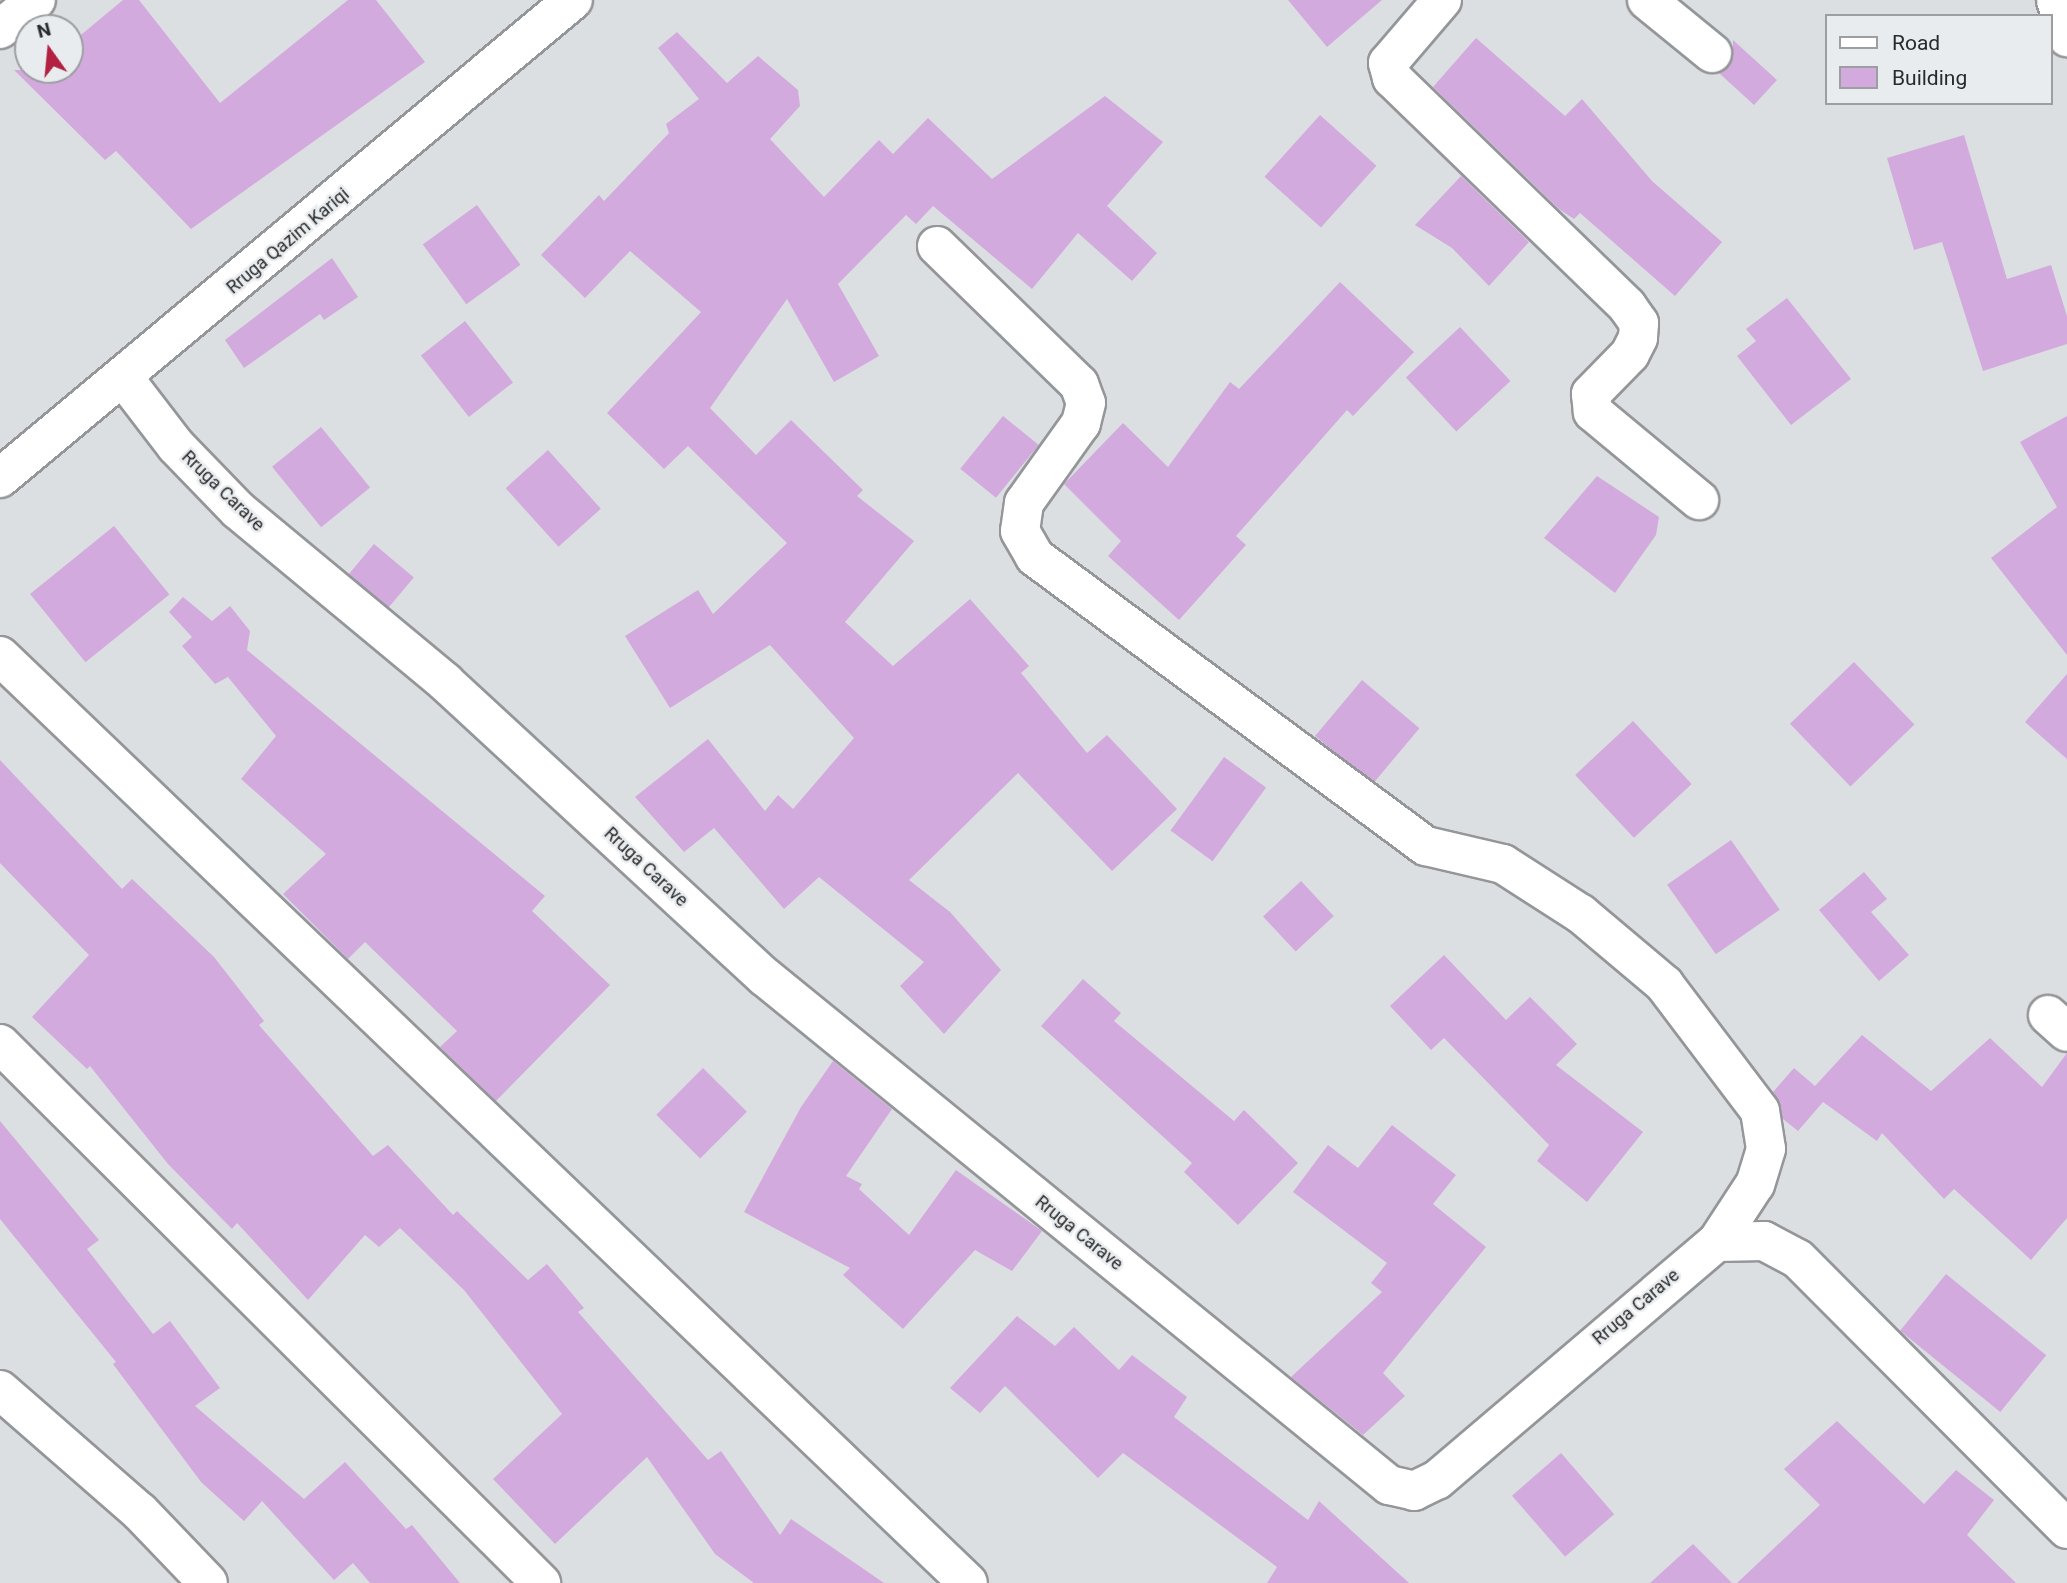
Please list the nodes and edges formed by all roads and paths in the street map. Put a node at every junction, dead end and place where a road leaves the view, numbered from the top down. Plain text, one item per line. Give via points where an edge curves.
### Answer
1 (36, 0) edge
2 (573, 0) edge
3 (1442, 0) edge
4 (1647, 0) edge
5 (2056, 0) edge
6 (0, 29) edge
7 (2067, 37) edge
8 (1712, 53) dead end
9 (937, 246) dead end
10 (123, 377) junction
11 (0, 478) edge
12 (1699, 500) dead end
13 (0, 656) edge
14 (0, 1044) edge
15 (1717, 1241) junction
16 (0, 1390) edge
17 (2067, 1529) edge
18 (208, 1583) edge
19 (541, 1583) edge
20 (968, 1583) edge

1 - 6 street
2 - 10 street, Rruga Qazim Kariqi
3 - 12 street via 1388,62 1392,78 1627,306 1639,323 1638,338 1630,354 1591,394 1593,412
4 - 8 street
5 - 7 street
9 - 15 street, Rruga Carave via 1079,384 1086,402 1081,423 1024,503 1020,531 1035,557 1426,846 1503,864 1581,914 1664,985 1760,1111 1766,1149 1755,1184
10 - 11 street, Rruga Qazim Kariqi
10 - 15 street, Rruga Carave via 176,446 237,510 445,682 765,977 1389,1485 1414,1491 1437,1480
13 - 20 street
14 - 19 street
15 - 17 street via 1764,1241 1798,1259
16 - 18 street via 140,1512

